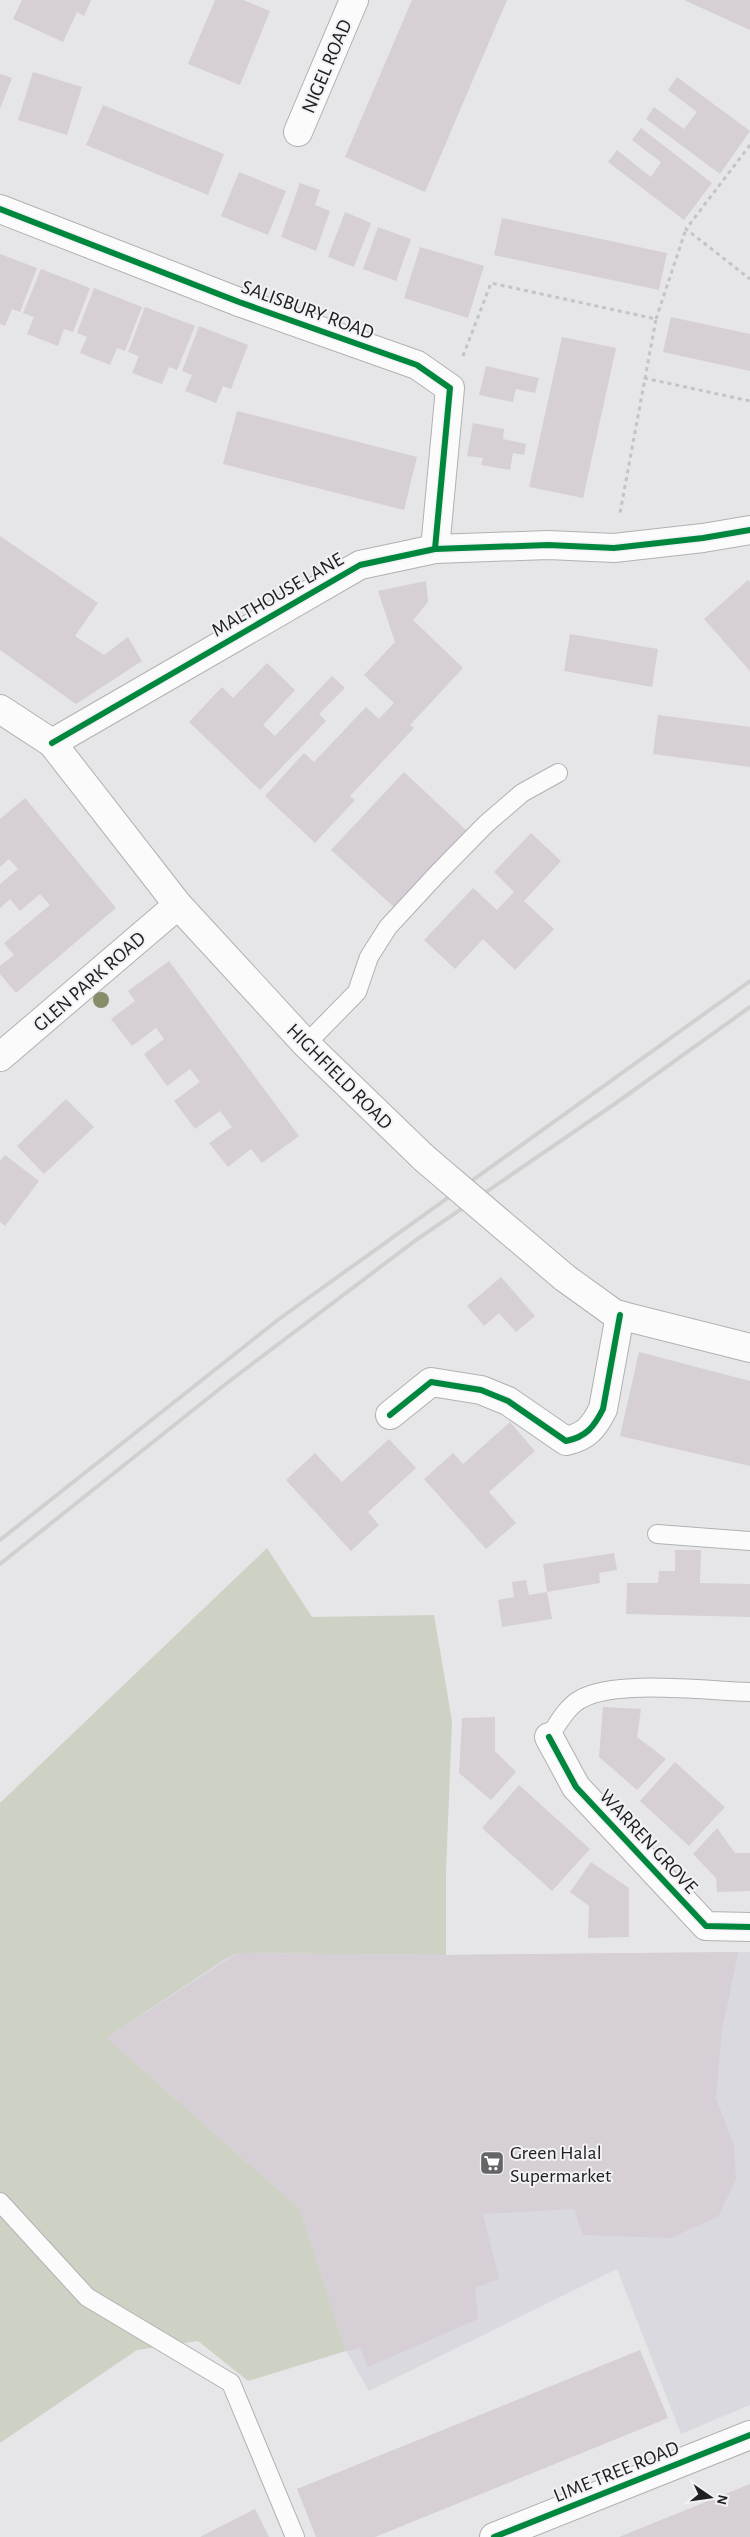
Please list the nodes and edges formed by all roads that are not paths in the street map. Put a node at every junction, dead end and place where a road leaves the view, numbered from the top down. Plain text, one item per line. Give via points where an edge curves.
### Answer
1 (354, 0) edge
2 (298, 132) dead end
3 (0, 209) edge
4 (750, 530) edge
5 (435, 549) junction
6 (0, 709) edge
7 (52, 743) junction
8 (558, 773) dead end
9 (178, 905) junction
10 (306, 1044) junction
11 (0, 1058) edge
12 (620, 1315) junction
13 (750, 1348) edge
14 (390, 1415) dead end
15 (656, 1534) dead end
16 (750, 1542) edge
17 (749, 1692) edge
18 (549, 1737) joint
19 (750, 1927) edge
20 (0, 2202) edge
21 (750, 2435) edge
22 (295, 2537) edge
23 (494, 2537) edge

1 - 2 street, NIGEL ROAD
3 - 5 street, SALISBURY ROAD via 239,302 417,365 450,388
4 - 5 street, MALTHOUSE LANE via 614,548 548,545
5 - 7 street, MALTHOUSE LANE via 360,565
6 - 7 street, HIGHFIELD ROAD
7 - 9 street, HIGHFIELD ROAD
8 - 10 lane via 522,793 438,873 388,927 369,957 357,992
9 - 10 street, HIGHFIELD ROAD
9 - 11 street, GLEN PARK ROAD
10 - 12 street, HIGHFIELD ROAD, bridge via 424,1158 565,1278
12 - 13 street, HIGHFIELD ROAD
12 - 14 street via 603,1409 596,1422 579,1439 566,1441 508,1401 481,1390 431,1382
15 - 16 lane
17 - 18 lane via 604,1691 580,1699
18 - 19 street, WARREN GROVE via 576,1787 706,1926
20 - 22 lane via 87,2297 231,2383
21 - 23 street, LIME TREE ROAD

